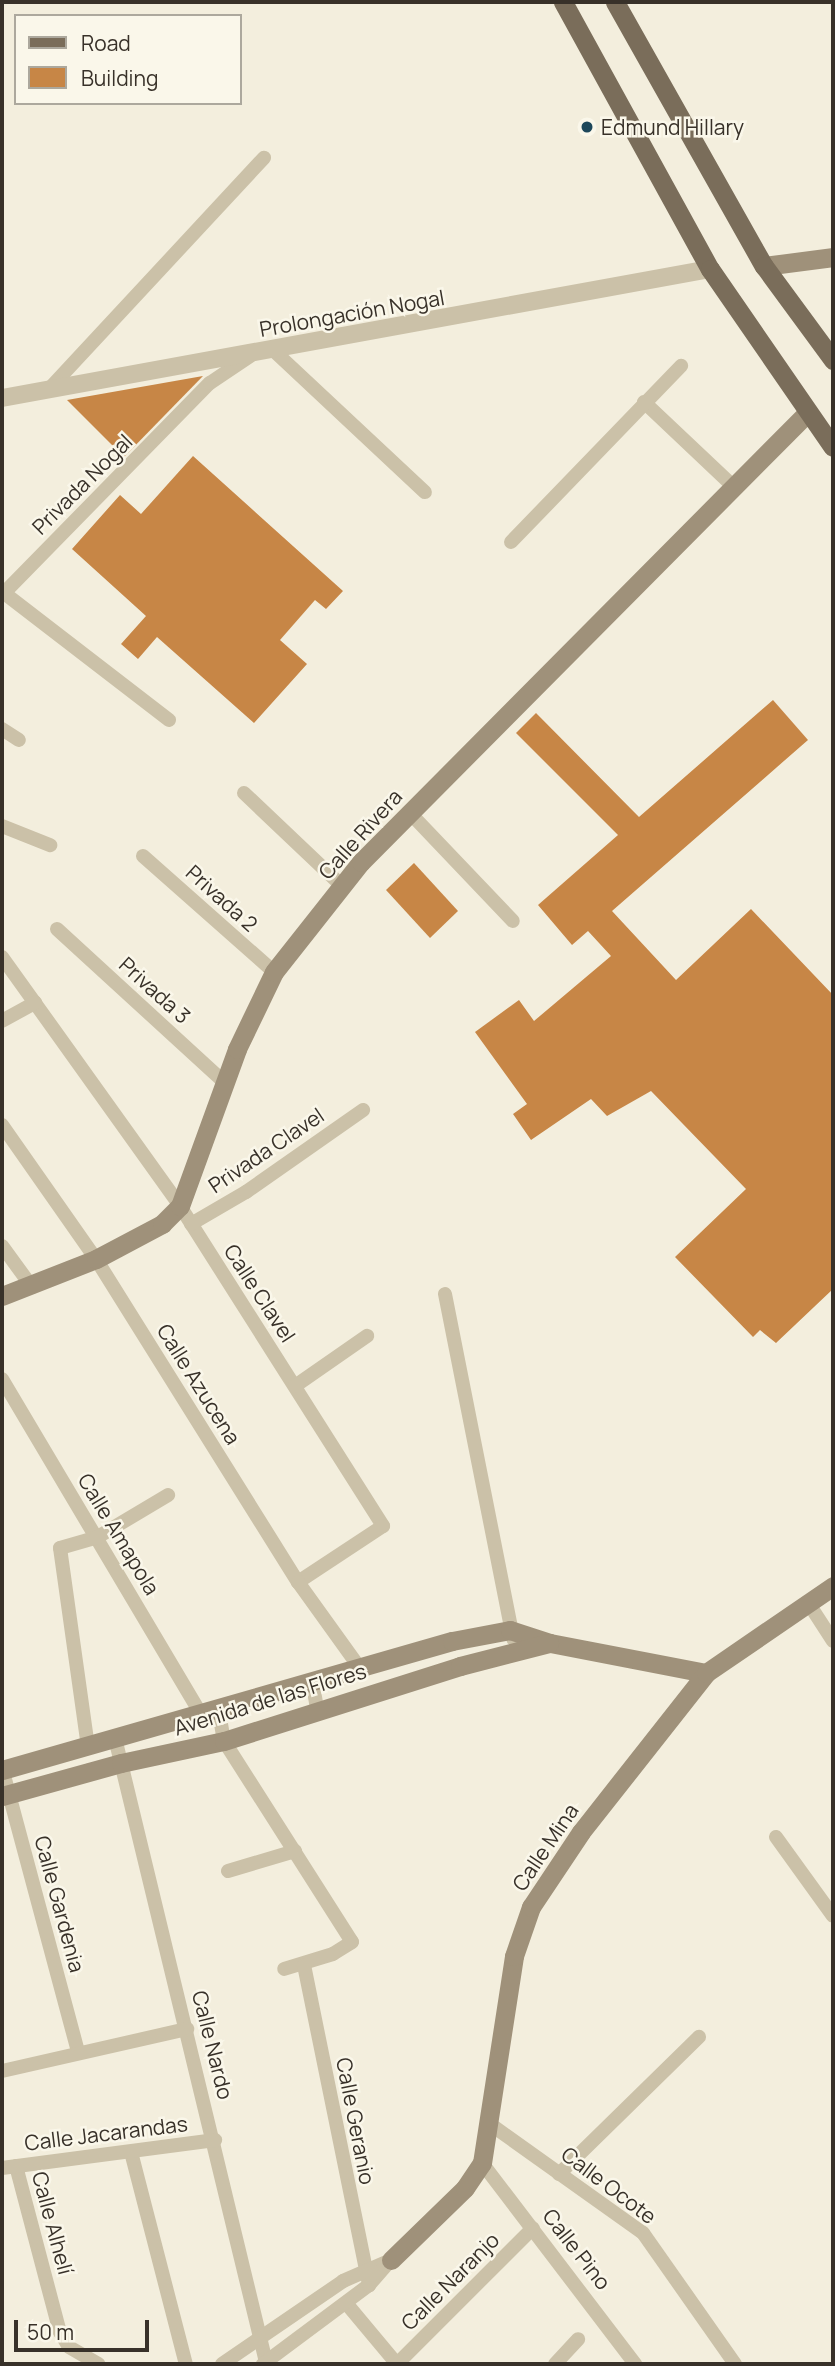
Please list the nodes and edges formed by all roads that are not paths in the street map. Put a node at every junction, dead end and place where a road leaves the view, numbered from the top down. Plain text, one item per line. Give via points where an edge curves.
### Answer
1 (563, 2) edge
2 (615, 2) edge
3 (264, 158) dead end
4 (833, 257) edge
5 (764, 266) junction
6 (710, 270) junction
7 (273, 350) junction
8 (254, 353) junction
9 (833, 360) edge
10 (681, 366) dead end
11 (51, 387) junction
12 (2, 398) edge
13 (644, 402) junction
14 (808, 412) junction
15 (833, 447) edge
16 (734, 487) junction
17 (425, 492) dead end
18 (511, 542) dead end
19 (169, 720) dead end
20 (2, 729) edge
21 (19, 740) dead end
22 (244, 793) dead end
23 (410, 813) junction
24 (2, 826) edge
25 (50, 845) dead end
26 (143, 856) dead end
27 (342, 886) junction
28 (513, 921) dead end
29 (57, 929) dead end
30 (2, 957) edge
31 (274, 972) junction
32 (35, 1003) junction
33 (2, 1021) edge
34 (224, 1082) junction
35 (363, 1110) dead end
36 (2, 1125) edge
37 (180, 1206) junction
38 (191, 1224) junction
39 (2, 1246) edge
40 (96, 1259) junction
41 (32, 1287) junction
42 (445, 1294) dead end
43 (2, 1296) edge
44 (367, 1336) dead end
45 (2, 1378) edge
46 (295, 1386) junction
47 (167, 1495) dead end
48 (96, 1538) junction
49 (298, 1582) junction
50 (833, 1586) edge
51 (809, 1604) junction
52 (510, 1630) junction
53 (833, 1641) edge
54 (550, 1643) junction
55 (516, 1651) junction
56 (359, 1667) junction
57 (706, 1673) junction
58 (312, 1680) junction
59 (209, 1709) junction
60 (317, 1709) junction
61 (115, 1738) junction
62 (224, 1741) junction
63 (88, 1747) junction
64 (121, 1763) junction
65 (2, 1769) edge
66 (5, 1796) edge
67 (776, 1837) dead end
68 (295, 1851) junction
69 (228, 1871) dead end
70 (833, 1916) edge
71 (304, 1965) junction
72 (284, 1969) dead end
73 (187, 2029) junction
74 (699, 2037) dead end
75 (78, 2051) junction
76 (2, 2071) edge
77 (490, 2124) junction
78 (215, 2140) junction
79 (131, 2152) junction
80 (482, 2164) junction
81 (9, 2167) edge
82 (559, 2174) junction
83 (533, 2228) junction
84 (391, 2260) junction
85 (363, 2269) junction
86 (369, 2285) junction
87 (346, 2303) junction
88 (260, 2338) junction
89 (578, 2339) dead end
90 (264, 2363) edge
91 (99, 2364) edge
92 (186, 2364) edge
93 (222, 2364) edge
94 (397, 2364) edge
95 (555, 2364) edge
96 (635, 2364) edge
97 (735, 2364) edge

1 - 6 main road
2 - 5 main road
3 - 11 street
4 - 5 main road
5 - 9 main road
6 - 7 street, Prolongación Nogal
6 - 14 main road
7 - 8 street, Prolongación Nogal
7 - 17 street
8 - 11 street, Prolongación Nogal
8 - 19 street, Privada Nogal via 210,383 4,593
10 - 13 street
11 - 12 street, Prolongación Nogal
13 - 16 street
13 - 18 street
14 - 15 main road
14 - 16 main road, Calle Rivera
16 - 23 main road, Calle Rivera
20 - 21 street
22 - 27 street
23 - 27 main road, Calle Rivera
23 - 28 street
24 - 25 street
26 - 31 street, Privada 2
27 - 31 main road, Calle Rivera
29 - 34 street, Privada 3
30 - 32 street, Calle Clavel
31 - 34 main road, Calle Rivera
32 - 33 street
32 - 37 street, Calle Clavel
34 - 37 main road, Calle Rivera
35 - 38 street, Privada Clavel via 246,1192
36 - 40 street, Calle Azucena
37 - 38 street, Calle Clavel
37 - 40 main road via 162,1224
38 - 46 street, Calle Clavel
39 - 41 street
40 - 41 main road
40 - 49 street, Calle Azucena
41 - 43 main road
42 - 52 street
44 - 46 street
45 - 48 street, Calle Amapola
46 - 49 street, Calle Clavel via 383,1526
47 - 48 street
48 - 59 street, Calle Amapola
48 - 63 street via 60,1548
49 - 56 street, Calle Azucena
50 - 51 main road
51 - 53 street
51 - 57 main road
52 - 54 main road, Avenida de las Flores
52 - 55 street
52 - 56 main road, Avenida de las Flores
54 - 55 main road, Avenida de las Flores
54 - 57 main road, Avenida de las Flores
55 - 60 main road, Avenida de las Flores
56 - 58 main road, Avenida de las Flores
57 - 77 main road, Calle Mina via 581,1832 531,1907 514,1955
58 - 59 main road, Avenida de las Flores
58 - 60 street
59 - 61 main road, Avenida de las Flores
59 - 62 street
60 - 62 main road, Avenida de las Flores
61 - 63 main road, Avenida de las Flores
61 - 64 street, Calle Nardo
62 - 64 main road, Avenida de las Flores
62 - 68 street
63 - 65 main road, Avenida de las Flores
64 - 66 main road, Avenida de las Flores
64 - 73 street, Calle Nardo
65 - 66 street, Calle Gardenia
66 - 75 street, Calle Gardenia
67 - 70 street
68 - 69 street
68 - 71 street via 352,1942
71 - 72 street
71 - 85 street, Calle Geranio
73 - 75 street
73 - 78 street, Calle Nardo
74 - 82 street
75 - 76 street
77 - 80 main road, Calle Mina
77 - 82 street, Calle Ocote
78 - 79 street, Calle Jacarandas
78 - 88 street, Calle Nardo
79 - 81 street, Calle Jacarandas
79 - 92 street
80 - 83 street, Calle Pino
80 - 84 main road via 466,2188
81 - 91 street, Calle Alhelí via 60,2332 69,2347
82 - 97 street, Calle Ocote via 643,2233
83 - 94 street, Calle Naranjo
83 - 96 street, Calle Pino
84 - 85 street
84 - 86 street
85 - 86 street, Calle Geranio
85 - 88 street
86 - 87 street
87 - 90 street
87 - 94 street
88 - 90 street, Calle Nardo
88 - 93 street
89 - 95 street

